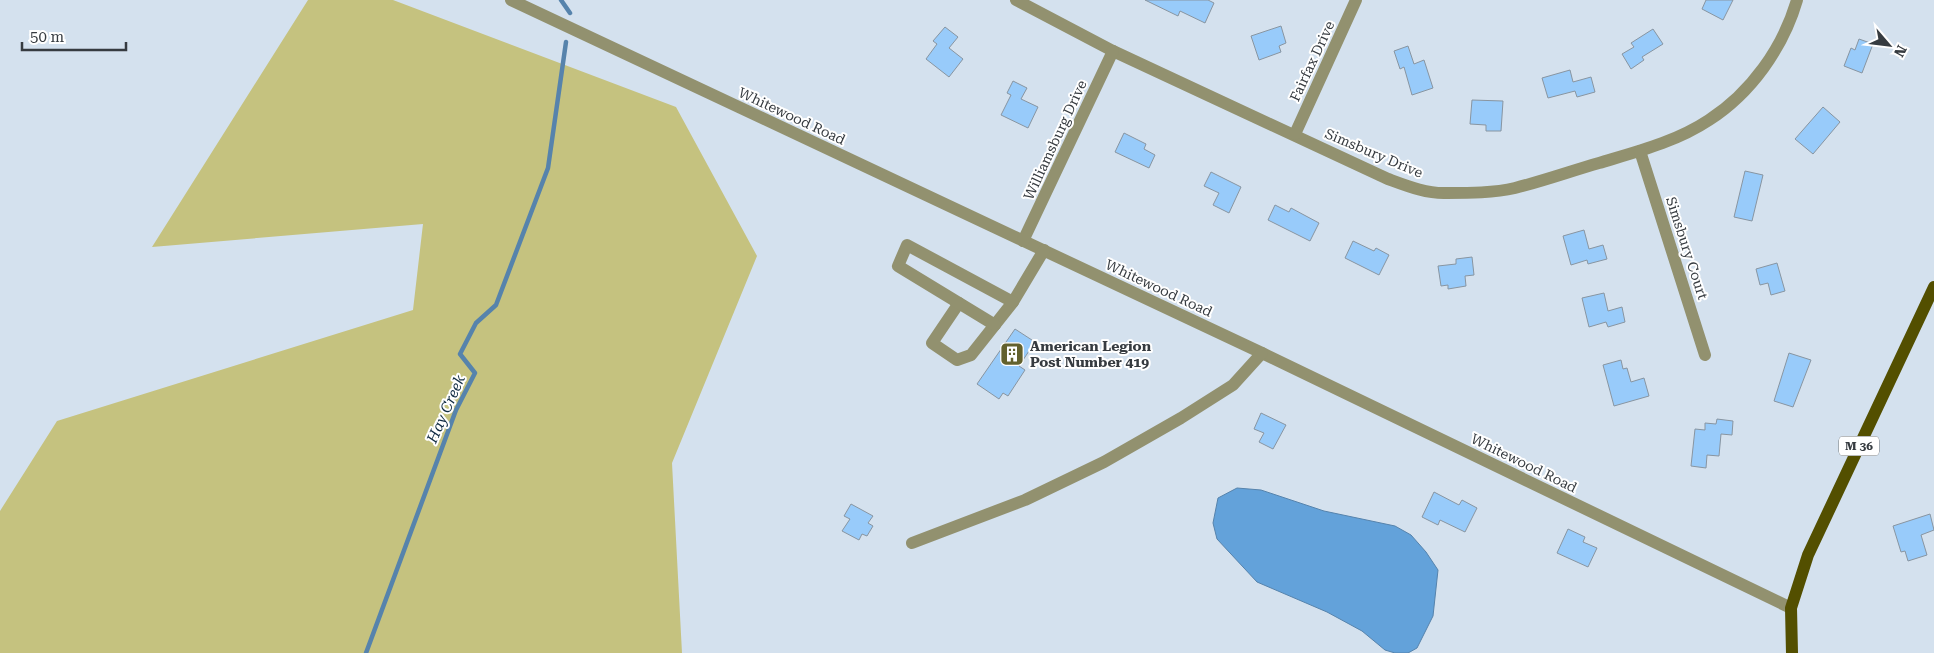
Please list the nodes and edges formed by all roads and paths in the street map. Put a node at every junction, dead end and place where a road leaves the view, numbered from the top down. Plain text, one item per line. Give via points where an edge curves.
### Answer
1 (511, 0) edge
2 (1016, 0) edge
3 (1356, 0) edge
4 (1797, 0) edge
5 (1113, 51) junction
6 (1295, 134) junction
7 (1640, 151) junction
8 (1023, 241) junction
9 (1044, 250) junction
10 (1934, 287) edge
11 (1013, 302) junction
12 (959, 303) junction
13 (995, 325) junction
14 (1262, 353) junction
15 (1705, 355) dead end
16 (912, 543) dead end
17 (1791, 608) junction
18 (1792, 653) edge

1 - 8 street, Whitewood Road
2 - 5 street, Simsbury Drive
3 - 6 street, Fairfax Drive
4 - 7 street, Simsbury Drive via 1779,44 1760,74 1731,103 1676,138
5 - 6 street, Simsbury Drive
5 - 8 street, Williamsburg Drive
6 - 7 street, Simsbury Drive via 1415,189 1445,194 1514,188
7 - 15 street, Simsbury Court
8 - 9 street, Whitewood Road
9 - 11 street
9 - 14 street, Whitewood Road
10 - 17 main road, M 36 via 1808,555
11 - 12 street via 908,245 898,266
11 - 13 street
12 - 13 street
12 - 13 street via 932,343 957,360 971,355
14 - 16 street via 1233,385 1104,462 1025,500
14 - 17 street, Whitewood Road
17 - 18 main road, M 36

